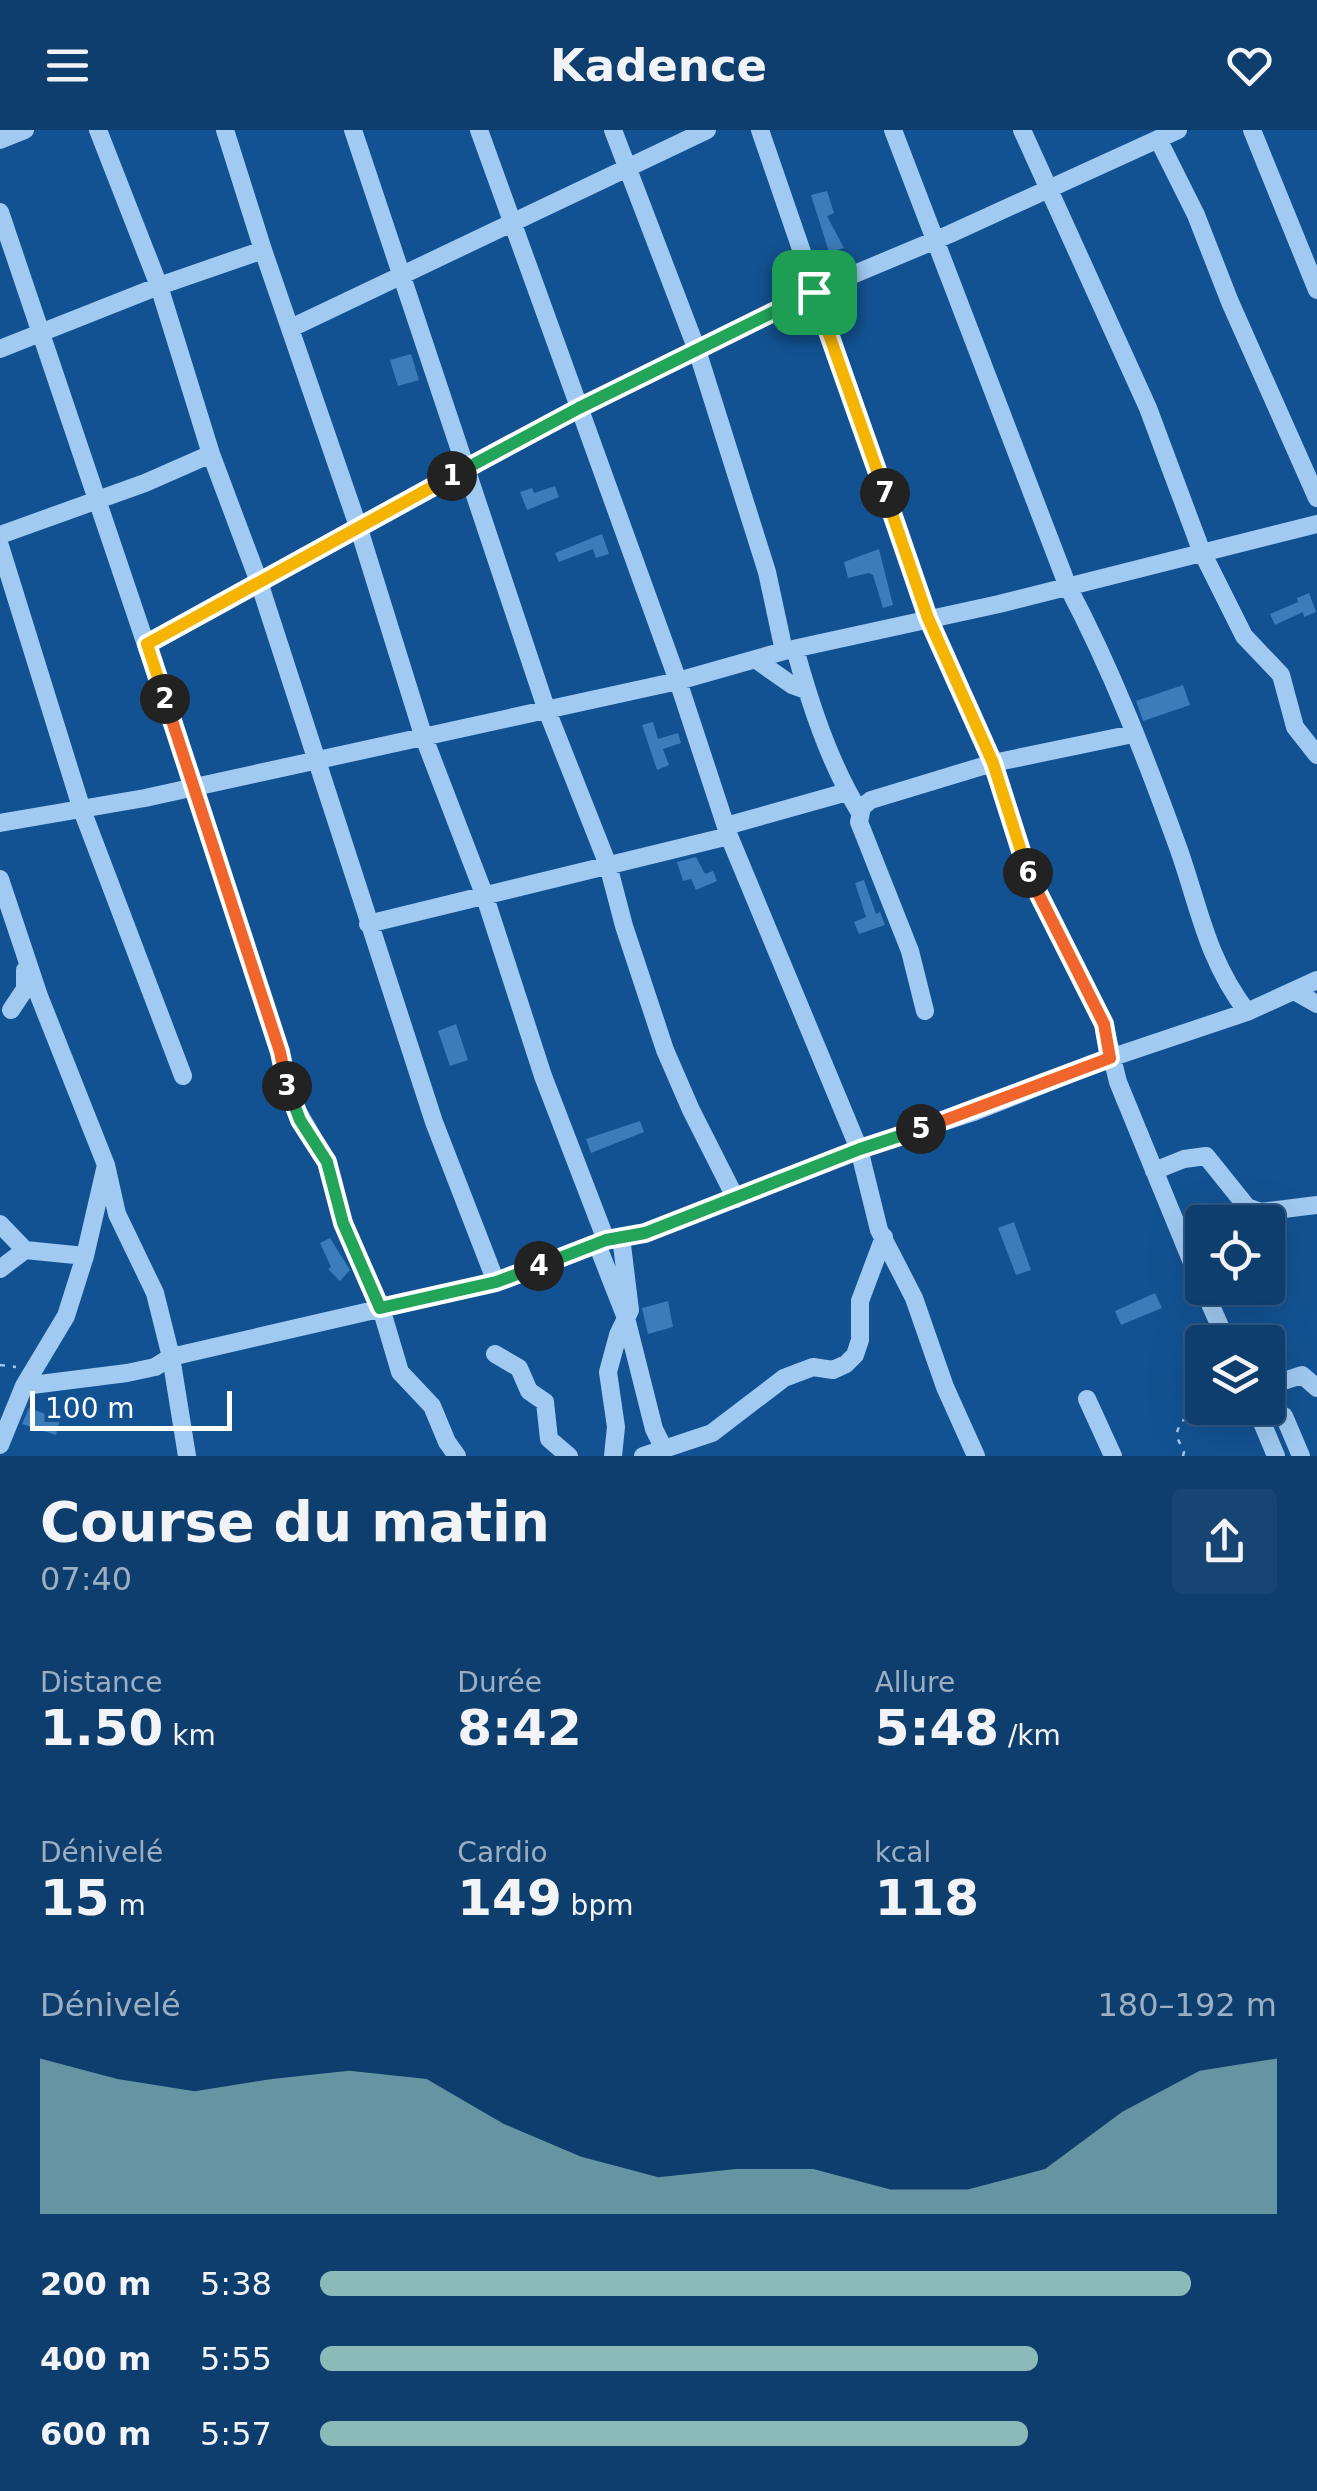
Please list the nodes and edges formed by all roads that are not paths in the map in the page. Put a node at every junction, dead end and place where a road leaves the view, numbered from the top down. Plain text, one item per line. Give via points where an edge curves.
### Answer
1 (25, 130) edge
2 (98, 130) edge
3 (225, 130) edge
4 (353, 130) edge
5 (479, 130) edge
6 (613, 130) edge
7 (707, 130) edge
8 (760, 130) edge
9 (893, 130) edge
10 (1022, 130) edge
11 (1178, 130) edge
12 (1252, 130) edge
13 (1158, 138) junction
14 (0, 140) edge
15 (626, 168) junction
16 (1049, 190) junction
17 (0, 212) edge
18 (514, 220) junction
19 (936, 239) junction
20 (262, 250) junction
21 (402, 276) junction
22 (159, 286) junction
23 (1317, 290) edge
24 (814, 292) junction
25 (290, 328) junction
26 (40, 334) junction
27 (0, 349) edge
28 (697, 350) junction
29 (579, 408) junction
30 (211, 454) junction
31 (466, 468) junction
32 (1317, 498) edge
33 (99, 500) junction
34 (1317, 524) edge
35 (359, 530) junction
36 (0, 535) edge
37 (0, 546) edge
38 (1201, 550) junction
39 (259, 582) junction
40 (1068, 587) junction
41 (928, 618) junction
42 (147, 644) junction
43 (789, 650) junction
44 (755, 660) junction
45 (678, 680) junction
46 (806, 690) junction
47 (546, 708) junction
48 (1133, 734) junction
49 (423, 736) junction
50 (1317, 755) edge
51 (316, 758) junction
52 (993, 763) junction
53 (194, 787) junction
54 (847, 792) junction
55 (82, 810) junction
56 (858, 811) junction
57 (0, 823) edge
58 (728, 831) junction
59 (608, 866) junction
60 (0, 879) edge
61 (484, 894) junction
62 (368, 924) junction
63 (24, 952) junction
64 (1317, 980) edge
65 (1294, 991) junction
66 (39, 996) junction
67 (1317, 1004) edge
68 (926, 1011) dead end
69 (6, 1012) edge
70 (1247, 1012) junction
71 (1110, 1058) junction
72 (183, 1076) dead end
73 (860, 1149) junction
74 (106, 1165) junction
75 (1154, 1172) junction
76 (736, 1199) junction
77 (1317, 1205) edge
78 (0, 1224) edge
79 (884, 1237) junction
80 (603, 1242) junction
81 (1185, 1244) edge
82 (25, 1250) junction
83 (85, 1256) junction
84 (0, 1269) edge
85 (496, 1282) junction
86 (380, 1308) junction
87 (626, 1318) junction
88 (494, 1354) dead end
89 (171, 1358) junction
90 (1285, 1381) edge
91 (24, 1386) junction
92 (1317, 1388) edge
93 (1087, 1398) dead end
94 (1285, 1418) edge
95 (1265, 1425) edge
96 (654, 1430) junction
97 (0, 1445) edge
98 (664, 1449) junction
99 (1317, 1450) edge
100 (1298, 1451) edge
101 (1276, 1454) edge
102 (187, 1456) edge
103 (457, 1456) edge
104 (569, 1456) edge
105 (612, 1456) edge
106 (641, 1456) edge
107 (976, 1456) edge
108 (1113, 1456) edge

1 - 14 street
2 - 22 street
3 - 20 street
4 - 21 street
5 - 18 street
6 - 15 street
7 - 15 street
8 - 24 street
9 - 19 street
10 - 16 street
11 - 13 street
12 - 23 street
13 - 16 street
13 - 32 street
15 - 18 street
15 - 28 street
16 - 19 street
16 - 38 street via 1148,408
17 - 26 street
18 - 21 street
18 - 29 street
19 - 24 street
19 - 40 street
20 - 22 street
20 - 25 street
21 - 25 street
21 - 31 street
22 - 26 street
22 - 30 street
24 - 28 street
24 - 41 street
25 - 35 street
26 - 27 street
26 - 33 street
28 - 29 street
28 - 43 street
29 - 31 street
29 - 45 street
30 - 33 street
30 - 39 street
31 - 35 street
31 - 47 street
33 - 36 street
33 - 42 street
34 - 38 street
35 - 39 street
35 - 49 street
37 - 55 street
38 - 40 street
38 - 50 street via 1244,636 1281,675 1295,727
39 - 42 street
39 - 51 street
40 - 41 street
40 - 48 street
41 - 43 street
41 - 52 street
42 - 53 street
43 - 44 street
43 - 46 street
44 - 45 street
44 - 46 street
45 - 47 street
45 - 58 street
46 - 54 street
47 - 49 street
47 - 59 street
48 - 52 street
48 - 70 street via 1210,949
49 - 51 street
49 - 61 street
51 - 53 street
51 - 62 street
52 - 56 street via 871,800
52 - 71 street via 1026,868 1104,1024
53 - 55 street
53 - 86 street via 290,1100 327,1162 343,1223
54 - 56 street
54 - 58 street
55 - 57 street
55 - 72 street
56 - 68 street
58 - 59 street
58 - 73 street
59 - 61 street
59 - 76 street via 665,1050
60 - 63 street
61 - 62 street
61 - 80 street
62 - 85 street
63 - 66 street
63 - 69 street via 24,990
64 - 65 street
65 - 67 street
65 - 70 street
66 - 69 street
66 - 74 street
70 - 71 street
71 - 73 street
71 - 75 street
73 - 76 street
73 - 79 street
74 - 83 street
74 - 89 street via 117,1214 155,1293
75 - 77 street via 1202,1155 1247,1207 1260,1212
75 - 81 street
76 - 80 street
78 - 82 street
79 - 98 street via 860,1301 856,1355 833,1370 812,1367 784,1378 712,1433
79 - 107 street
80 - 85 street
80 - 87 street via 629,1284
82 - 83 street
82 - 84 street
83 - 91 street via 66,1316
85 - 86 street
86 - 89 street
86 - 103 street via 400,1372 432,1406
87 - 96 street
87 - 105 street via 608,1372 616,1426
88 - 104 street via 519,1368 529,1390 545,1402 549,1439
89 - 91 street via 146,1370
89 - 102 street
90 - 92 street via 1302,1376
91 - 97 street
93 - 108 street
94 - 100 street
95 - 101 street
96 - 98 street
96 - 106 street
98 - 106 street
99 - 100 street
100 - 101 street

